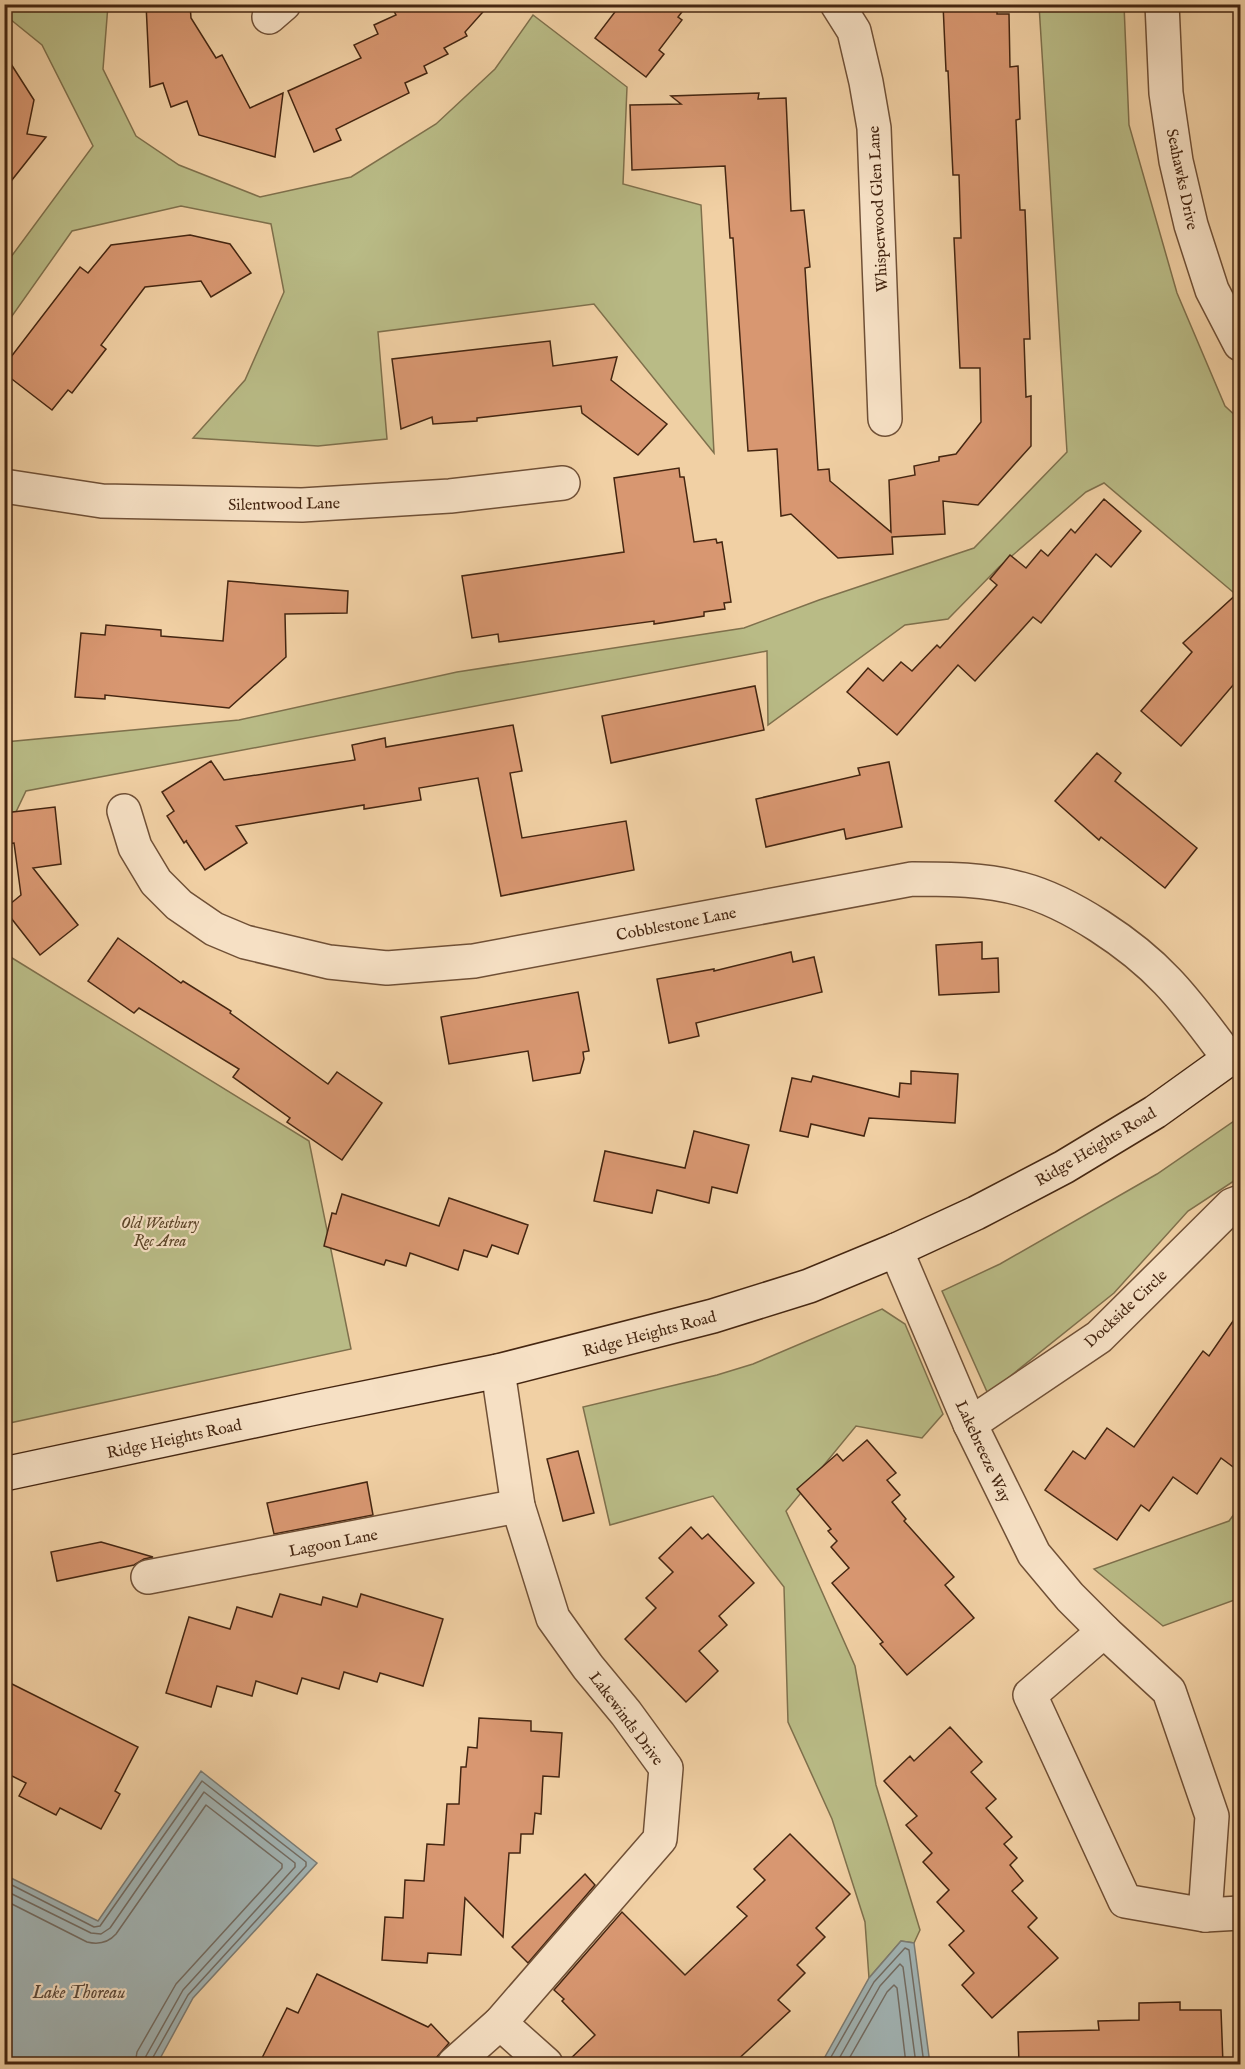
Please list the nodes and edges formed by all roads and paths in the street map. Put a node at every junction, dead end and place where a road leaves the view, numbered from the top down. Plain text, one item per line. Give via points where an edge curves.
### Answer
1 (837, 4) edge
2 (1162, 4) edge
3 (1240, 344) edge
4 (885, 419) dead end
5 (563, 483) dead end
6 (4, 486) edge
7 (124, 811) dead end
8 (1235, 1056) edge
9 (1240, 1202) edge
10 (896, 1250) junction
11 (498, 1371) junction
12 (970, 1424) junction
13 (4, 1474) edge
14 (518, 1506) junction
15 (148, 1577) dead end
16 (1104, 1630) junction
17 (1240, 1913) edge
18 (1205, 1915) junction
19 (500, 2023) junction
20 (454, 2064) edge
21 (546, 2064) edge

1 - 4 street, Whisperwood Glen Lane via 854,31 874,128
2 - 3 street, Seahawks Drive via 1166,93 1176,161 1212,290
5 - 6 street, Silentwood Lane via 450,496 302,505 102,501
7 - 8 street, Cobblestone Lane via 135,847 156,882 179,905 214,929 245,942 329,962 387,968 474,961 912,879 968,879 1021,889 1067,908 1119,940 1166,980
8 - 10 street, Ridge Heights Road via 1155,1112 1064,1167 976,1214
9 - 12 street, Dockside Circle via 1232,1205 1099,1337
10 - 11 street, Ridge Heights Road via 809,1286 713,1316
10 - 12 street, Lakebreeze Way
11 - 13 street, Ridge Heights Road
11 - 14 street, Lakewinds Drive
12 - 16 street, Lakebreeze Way via 1034,1554
14 - 15 street, Lagoon Lane
14 - 19 street, Lakewinds Drive via 553,1618 666,1768 660,1839
16 - 18 street, Lakebreeze Way via 1168,1691 1212,1816
16 - 18 street via 1030,1695 1125,1900
17 - 18 street
19 - 20 street, Lakewinds Drive
19 - 21 street

